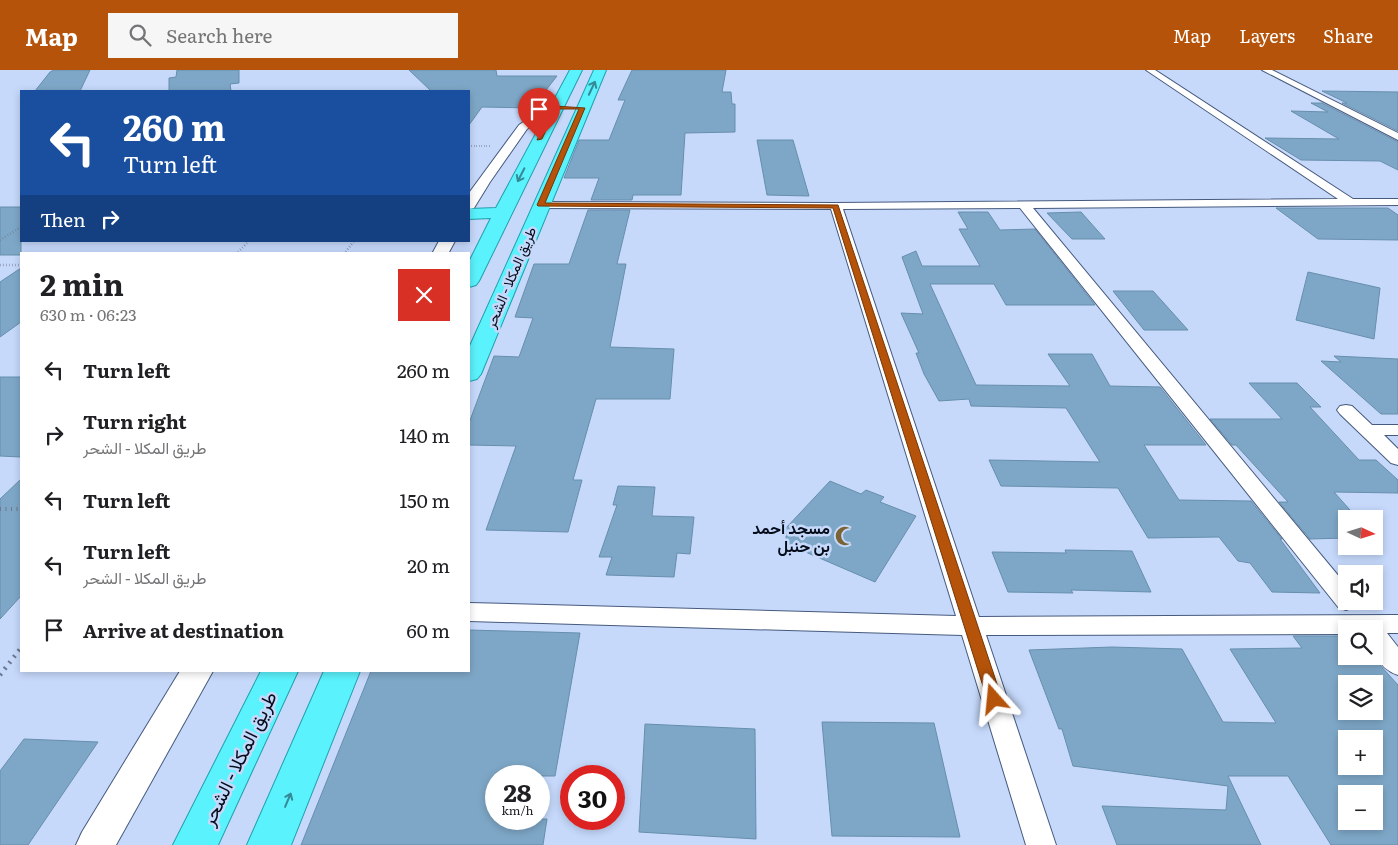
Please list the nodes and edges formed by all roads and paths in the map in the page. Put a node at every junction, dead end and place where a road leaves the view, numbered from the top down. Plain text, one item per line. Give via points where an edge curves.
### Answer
1 (576, 70) edge
2 (600, 70) edge
3 (1150, 70) edge
4 (1266, 70) edge
5 (557, 104) junction
6 (582, 108) junction
7 (1398, 137) edge
8 (1350, 202) junction
9 (1380, 202) junction
10 (1398, 202) edge
11 (470, 203) edge
12 (541, 205) junction
13 (1024, 205) junction
14 (836, 206) junction
15 (503, 209) junction
16 (1398, 212) edge
17 (470, 214) edge
18 (20, 228) edge
19 (0, 240) edge
20 (248, 242) edge
21 (353, 242) edge
22 (238, 252) edge
23 (346, 252) edge
24 (0, 265) edge
25 (20, 265) edge
26 (470, 279) edge
27 (470, 372) edge
28 (1346, 410) dead end
29 (1368, 430) junction
30 (1398, 430) edge
31 (1398, 459) edge
32 (0, 509) edge
33 (20, 509) edge
34 (1338, 591) edge
35 (1353, 610) edge
36 (470, 612) edge
37 (1362, 620) edge
38 (1398, 624) edge
39 (971, 626) junction
40 (1383, 627) edge
41 (1338, 629) edge
42 (1383, 646) edge
43 (20, 649) edge
44 (1398, 665) edge
45 (196, 672) edge
46 (280, 672) edge
47 (342, 672) edge
48 (0, 674) edge
49 (95, 845) edge
50 (195, 845) edge
51 (269, 845) edge
52 (1041, 845) edge

1 - 5 highway
6 -> 2 highway, طريق المكلا - الشحر
3 - 8 street
4 - 7 street
5 - 6 highway
5 - 11 street via 522,127
5 -> 15 highway
6 - 12 highway, طريق المكلا - الشحر
8 - 9 street
8 - 13 street
9 - 10 street
9 - 16 street
12 - 14 street
12 - 15 highway
12 - 27 highway, طريق المكلا - الشحر
13 - 14 street
13 - 34 street
14 - 39 street
15 - 17 highway
15 - 26 highway
18 - 19 path
20 - 22 path
21 - 23 path
24 - 25 path
28 - 29 street
29 - 30 street
29 - 31 street
32 - 33 path
35 - 37 street
36 - 39 street
38 - 40 street
39 - 41 street
39 - 52 street
42 - 44 street
43 - 48 path
45 - 49 street
46 - 50 highway, طريق المكلا - الشحر
51 -> 47 highway

